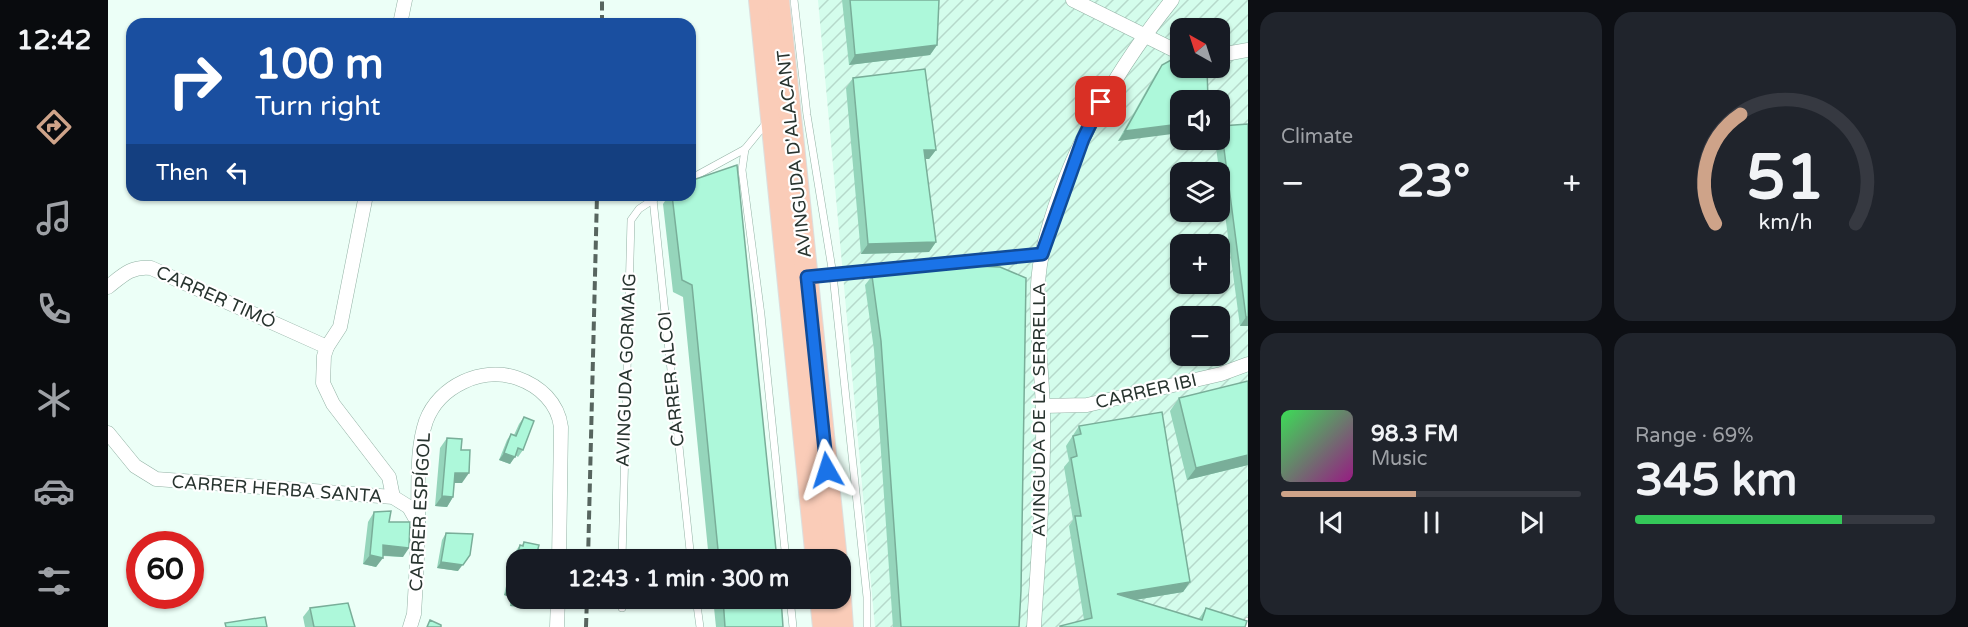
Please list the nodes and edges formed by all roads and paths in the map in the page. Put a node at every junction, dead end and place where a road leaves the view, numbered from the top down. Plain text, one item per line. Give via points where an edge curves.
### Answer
1 (405, 0) edge
2 (759, 0) edge
3 (778, 0) edge
4 (794, 0) edge
5 (1073, 0) edge
6 (1172, 0) edge
7 (401, 18) edge
8 (1143, 37) junction
9 (1170, 49) edge
10 (1248, 50) edge
11 (1230, 53) edge
12 (771, 117) junction
13 (746, 149) junction
14 (696, 176) edge
15 (365, 201) edge
16 (652, 201) edge
17 (656, 201) edge
18 (1042, 254) junction
19 (833, 275) junction
20 (807, 277) junction
21 (108, 287) edge
22 (327, 346) junction
23 (1248, 364) edge
24 (1043, 406) junction
25 (108, 433) edge
26 (393, 497) junction
27 (418, 523) junction
28 (558, 549) edge
29 (622, 549) edge
30 (690, 549) edge
31 (785, 549) edge
32 (816, 549) edge
33 (835, 549) edge
34 (558, 609) edge
35 (698, 609) edge
36 (791, 609) edge
37 (822, 609) edge
38 (841, 609) edge
39 (1248, 621) edge
40 (410, 627) edge
41 (557, 627) edge
42 (700, 627) edge
43 (793, 627) edge
44 (824, 627) edge
45 (842, 627) edge
46 (867, 627) edge
47 (1034, 627) edge
48 (1246, 627) edge

1 - 7 street
2 - 12 main road, AVINGUDA D'ALACANT
3 - 20 main road, AVINGUDA D'ALACANT
4 - 19 lane via 807,115
5 - 8 street
6 - 8 street, AVINGUDA DE LA SERRELLA
8 - 9 street
8 - 18 street, AVINGUDA DE LA SERRELLA via 1111,84 1083,139
10 - 11 street
12 - 13 lane
12 - 32 main road, AVINGUDA D'ALACANT
13 - 14 lane
13 - 31 lane via 742,170
15 - 22 street via 340,327
16 - 29 lane, AVINGUDA GORMAIG via 631,220
17 - 30 lane, CARRER ALCOI via 669,367
18 - 19 lane
18 - 24 street, AVINGUDA DE LA SERRELLA via 1038,288
19 - 20 lane
19 - 46 lane via 864,561
20 - 33 main road, AVINGUDA D'ALACANT
21 - 22 street, CARRER TIMÓ via 129,270 151,268
22 - 26 street via 323,369 327,393 389,477
23 - 24 street, CARRER IBI via 1221,374 1087,405
24 - 47 street, AVINGUDA DE LA SERRELLA
25 - 26 street, CARRER HERBA SANTA via 140,470 168,482
26 - 27 street, CARRER HERBA SANTA via 409,507
27 - 28 street, CARRER ESPÍGOL via 424,430 436,404 448,391 474,378 493,374 513,376 550,399 560,419
27 - 40 street, CARRER ESPÍGOL
34 - 41 street
35 - 42 lane
36 - 43 lane
37 - 44 main road
38 - 45 main road
39 - 48 lane

